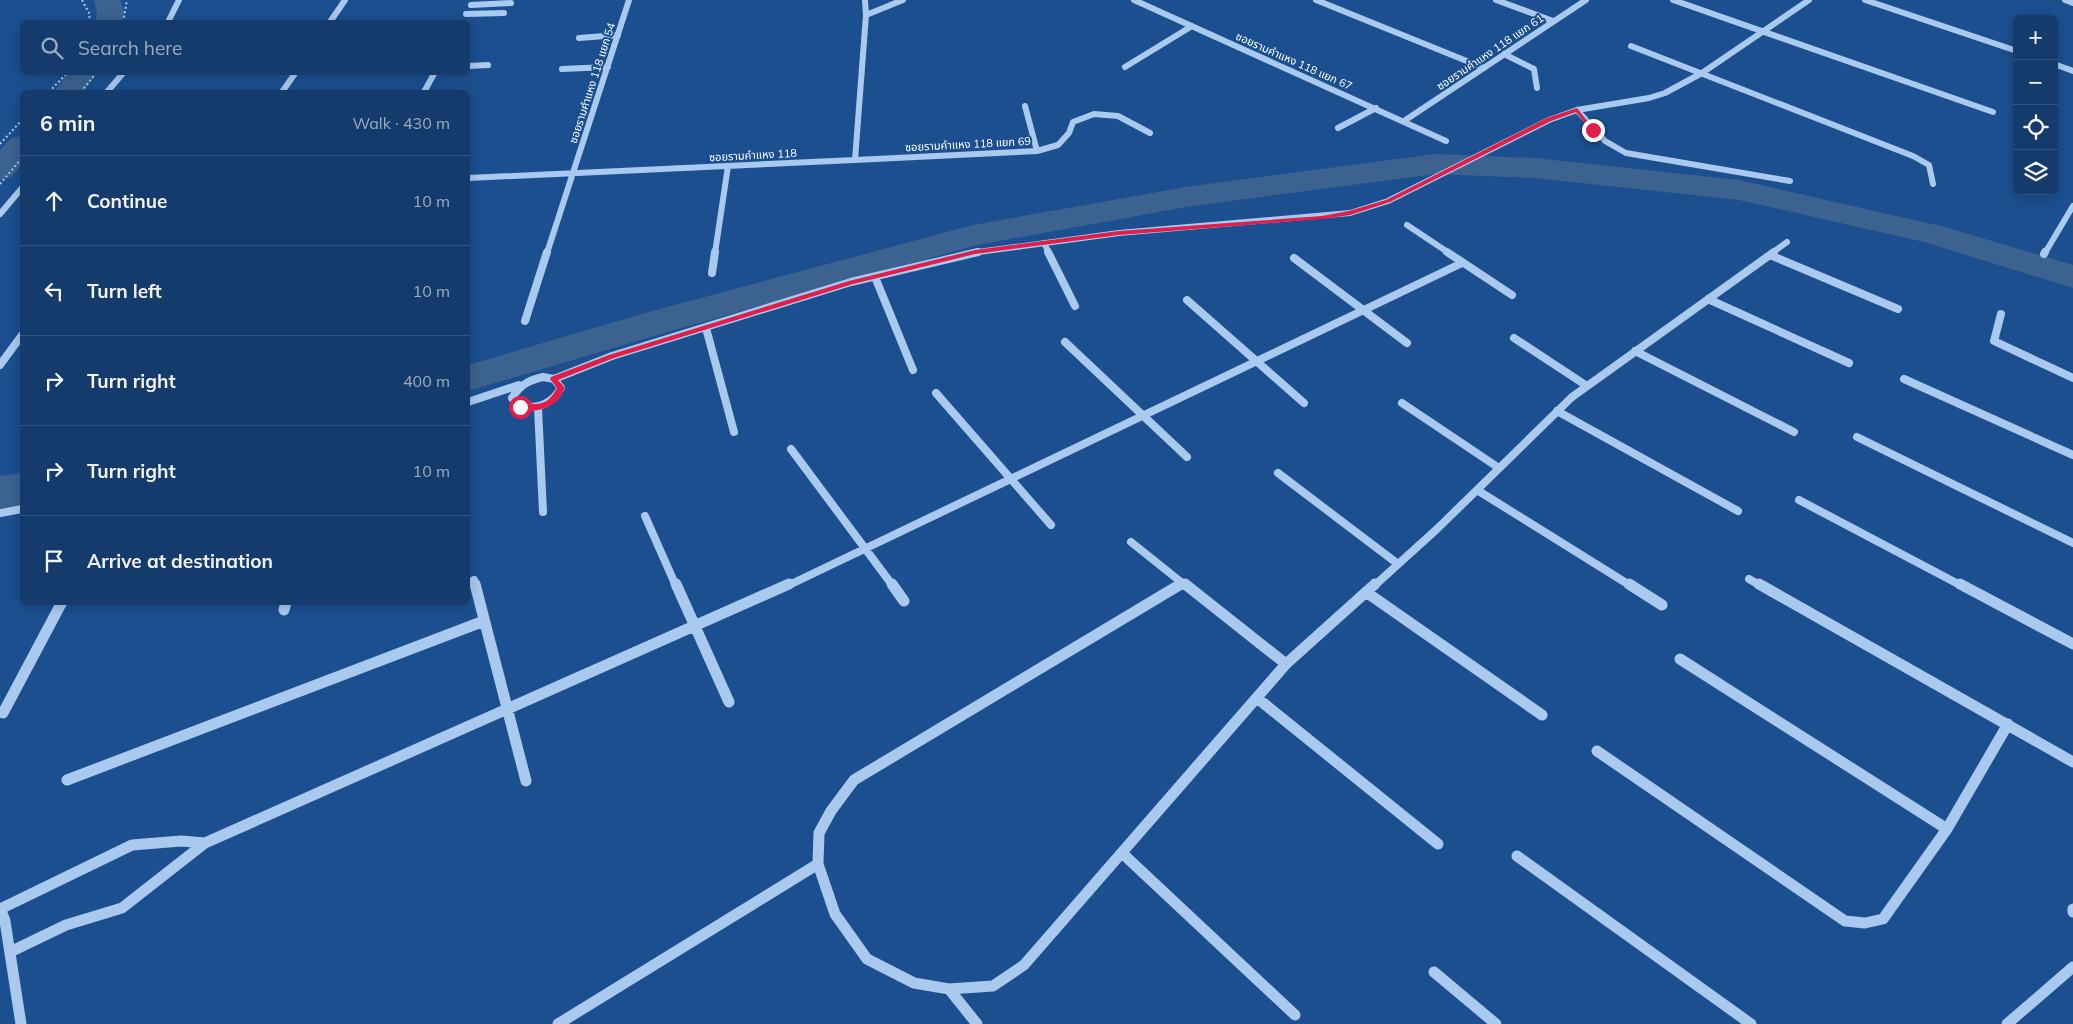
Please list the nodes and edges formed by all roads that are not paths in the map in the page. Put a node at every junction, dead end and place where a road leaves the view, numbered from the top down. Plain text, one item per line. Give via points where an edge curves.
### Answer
1 (179, 0) edge
2 (345, 0) edge
3 (629, 0) edge
4 (865, 0) edge
5 (903, 0) edge
6 (1134, 0) edge
7 (1316, 0) edge
8 (1496, 0) edge
9 (1586, 0) edge
10 (1672, 0) edge
11 (1809, 0) edge
12 (1866, 0) edge
13 (2065, 0) edge
14 (2073, 2) edge
15 (472, 3) edge
16 (511, 3) dead end
17 (504, 13) dead end
18 (466, 14) junction
19 (866, 15) junction
20 (169, 20) edge
21 (331, 20) edge
22 (462, 20) edge
23 (1553, 21) junction
24 (1192, 26) junction
25 (1765, 31) junction
26 (618, 36) junction
27 (580, 38) dead end
28 (1631, 46) dead end
29 (2013, 50) edge
30 (1504, 54) junction
31 (488, 65) dead end
32 (2058, 65) edge
33 (470, 66) edge
34 (608, 67) junction
35 (1125, 67) dead end
36 (1484, 68) junction
37 (562, 69) dead end
38 (2073, 71) edge
39 (1702, 73) junction
40 (121, 75) edge
41 (294, 75) edge
42 (433, 75) edge
43 (1538, 88) dead end
44 (109, 90) edge
45 (283, 90) edge
46 (425, 90) edge
47 (1025, 106) dead end
48 (1376, 108) junction
49 (1577, 110) junction
50 (1993, 112) dead end
51 (1404, 121) junction
52 (1338, 128) dead end
53 (1150, 133) dead end
54 (1446, 141) dead end
55 (1503, 142) joint
56 (1037, 150) junction
57 (855, 160) junction
58 (728, 166) junction
59 (574, 172) junction
60 (470, 178) edge
61 (1790, 181) dead end
62 (1933, 184) dead end
63 (20, 190) edge
64 (20, 200) edge
65 (11, 201) junction
66 (1388, 201) joint
67 (2073, 206) edge
68 (0, 214) edge
69 (1407, 225) dead end
70 (1787, 242) dead end
71 (1044, 243) junction
72 (2044, 254) dead end
73 (1770, 255) junction
74 (1294, 258) dead end
75 (1462, 263) junction
76 (712, 273) dead end
77 (875, 277) junction
78 (1512, 295) dead end
79 (1708, 299) junction
80 (1187, 300) dead end
81 (1075, 306) dead end
82 (1898, 309) dead end
83 (1363, 310) junction
84 (2001, 314) dead end
85 (525, 321) dead end
86 (706, 328) junction
87 (20, 338) edge
88 (1514, 338) dead end
89 (1065, 342) dead end
90 (1408, 343) dead end
91 (1635, 351) junction
92 (1257, 361) junction
93 (1849, 363) dead end
94 (0, 365) edge
95 (913, 370) dead end
96 (2073, 378) edge
97 (554, 379) junction
98 (1904, 379) dead end
99 (519, 385) junction
100 (1587, 386) junction
101 (936, 393) dead end
102 (470, 401) edge
103 (1304, 402) dead end
104 (1402, 403) dead end
105 (538, 408) junction
106 (1557, 411) junction
107 (1143, 416) junction
108 (734, 432) dead end
109 (1794, 432) dead end
110 (1857, 437) dead end
111 (791, 449) dead end
112 (2073, 455) edge
113 (1187, 457) dead end
114 (1499, 468) junction
115 (1278, 473) dead end
116 (1010, 479) junction
117 (1477, 490) junction
118 (1799, 500) dead end
119 (20, 509) edge
120 (543, 512) dead end
121 (1738, 512) dead end
122 (0, 513) edge
123 (645, 516) dead end
124 (1051, 525) dead end
125 (1131, 542) dead end
126 (2073, 543) edge
127 (865, 548) junction
128 (1398, 564) junction
129 (1749, 579) dead end
130 (474, 580) dead end
131 (1183, 583) junction
132 (1366, 592) junction
133 (904, 601) dead end
134 (60, 605) edge
135 (1662, 605) dead end
136 (484, 621) junction
137 (695, 627) junction
138 (2073, 644) edge
139 (1680, 659) dead end
140 (1286, 664) junction
141 (1257, 698) junction
142 (729, 702) dead end
143 (507, 710) junction
144 (3, 713) dead end
145 (1542, 715) dead end
146 (2008, 724) junction
147 (1597, 751) dead end
148 (2073, 762) edge
149 (67, 780) dead end
150 (526, 781) dead end
151 (1947, 829) junction
152 (205, 843) junction
153 (1438, 844) dead end
154 (1122, 853) junction
155 (1517, 856) dead end
156 (818, 864) junction
157 (0, 909) edge
158 (10, 952) junction
159 (2073, 967) edge
160 (1434, 972) dead end
161 (949, 989) junction
162 (1295, 1015) dead end
163 (2012, 1023) edge
164 (21, 1024) edge
165 (558, 1024) edge
166 (977, 1024) edge
167 (1496, 1024) edge
168 (1751, 1024) edge

1 - 20 street
2 - 21 street
3 - 26 street, ซอยรามคำแหง 118 แยก 54
4 - 19 street
5 - 19 street
6 - 24 street, ซอยรามคำแหง 118 แยก 67
7 - 36 street
8 - 23 street
9 - 23 street, ซอยรามคำแหง 118 แยก 61
10 - 25 street
11 - 25 street
12 - 29 street
13 - 14 street
15 - 16 street
15 - 18 street
17 - 18 street
18 - 22 street
19 - 57 street
23 - 30 street, ซอยรามคำแหง 118 แยก 61
24 - 35 street
24 - 48 street, ซอยรามคำแหง 118 แยก 67
25 - 39 street
25 - 50 street
26 - 27 street
26 - 34 street, ซอยรามคำแหง 118 แยก 54
28 - 39 street
30 - 36 street, ซอยรามคำแหง 118 แยก 61
30 - 43 street via 1534,70
31 - 33 street
32 - 38 street
34 - 37 street
34 - 59 street, ซอยรามคำแหง 118 แยก 54
36 - 51 street, ซอยรามคำแหง 118 แยก 61
39 - 49 street via 1649,98
39 - 62 street via 1925,161 1932,169
40 - 44 street
41 - 45 street
42 - 46 street
47 - 56 street
48 - 51 street, ซอยรามคำแหง 118 แยก 67
48 - 52 street
49 - 55 street
49 - 61 street via 1605,141 1626,153
51 - 54 street, ซอยรามคำแหง 118 แยก 67
53 - 56 street, ซอยรามคำแหง 118 แยก 69 via 1118,115 1104,112 1074,120 1069,126 1069,133 1058,145
55 - 66 street
56 - 57 street, ซอยรามคำแหง 118 แยก 69
57 - 58 street, ซอยรามคำแหง 118
58 - 59 street, ซอยรามคำแหง 118
58 - 76 street
59 - 60 street, ซอยรามคำแหง 118
59 - 85 street
63 - 65 street
64 - 65 street
65 - 68 street
66 - 71 street via 1322,218 1119,233
67 - 72 street
69 - 75 street
70 - 73 street
71 - 77 street via 975,252
71 - 81 street
73 - 79 street
73 - 82 street
74 - 83 street
75 - 78 street
75 - 83 street
77 - 86 street
77 - 95 street
79 - 91 street
79 - 93 street
80 - 92 street
83 - 90 street
83 - 92 street
84 - 96 street via 1994,341
86 - 97 street via 612,356
86 - 108 street
87 - 94 street
88 - 100 street
89 - 107 street
91 - 100 street
91 - 109 street
92 - 103 street
92 - 107 street
97 - 99 street via 530,379
97 - 105 street via 561,388 555,400
98 - 112 street
99 - 102 street
99 - 105 street via 512,398 520,407
100 - 106 street
101 - 116 street
104 - 114 street
105 - 120 street
106 - 114 street
106 - 121 street
107 - 113 street
107 - 116 street
110 - 126 street
111 - 127 street
114 - 117 street
115 - 128 street
116 - 124 street
116 - 127 street
117 - 128 street
117 - 135 street
118 - 138 street
119 - 122 street
123 - 137 street
125 - 131 street
127 - 133 street
127 - 137 street
128 - 132 street
129 - 146 street
130 - 136 street
131 - 140 street
131 - 156 street via 854,780 819,833
132 - 140 street
132 - 145 street
134 - 144 street
136 - 143 street
136 - 149 street
137 - 142 street
137 - 143 street
139 - 151 street
140 - 141 street
141 - 153 street
141 - 154 street
143 - 150 street
143 - 152 street
146 - 148 street
146 - 151 street
147 - 151 street via 1845,921 1866,923 1883,919
152 - 157 street via 132,844
152 - 158 street via 122,908 66,925
154 - 161 street via 1024,965 993,986
154 - 162 street
155 - 168 street
156 - 161 street via 835,914 866,959 914,983
156 - 165 street
157 - 158 street
158 - 164 street
159 - 163 street
160 - 167 street
161 - 166 street

